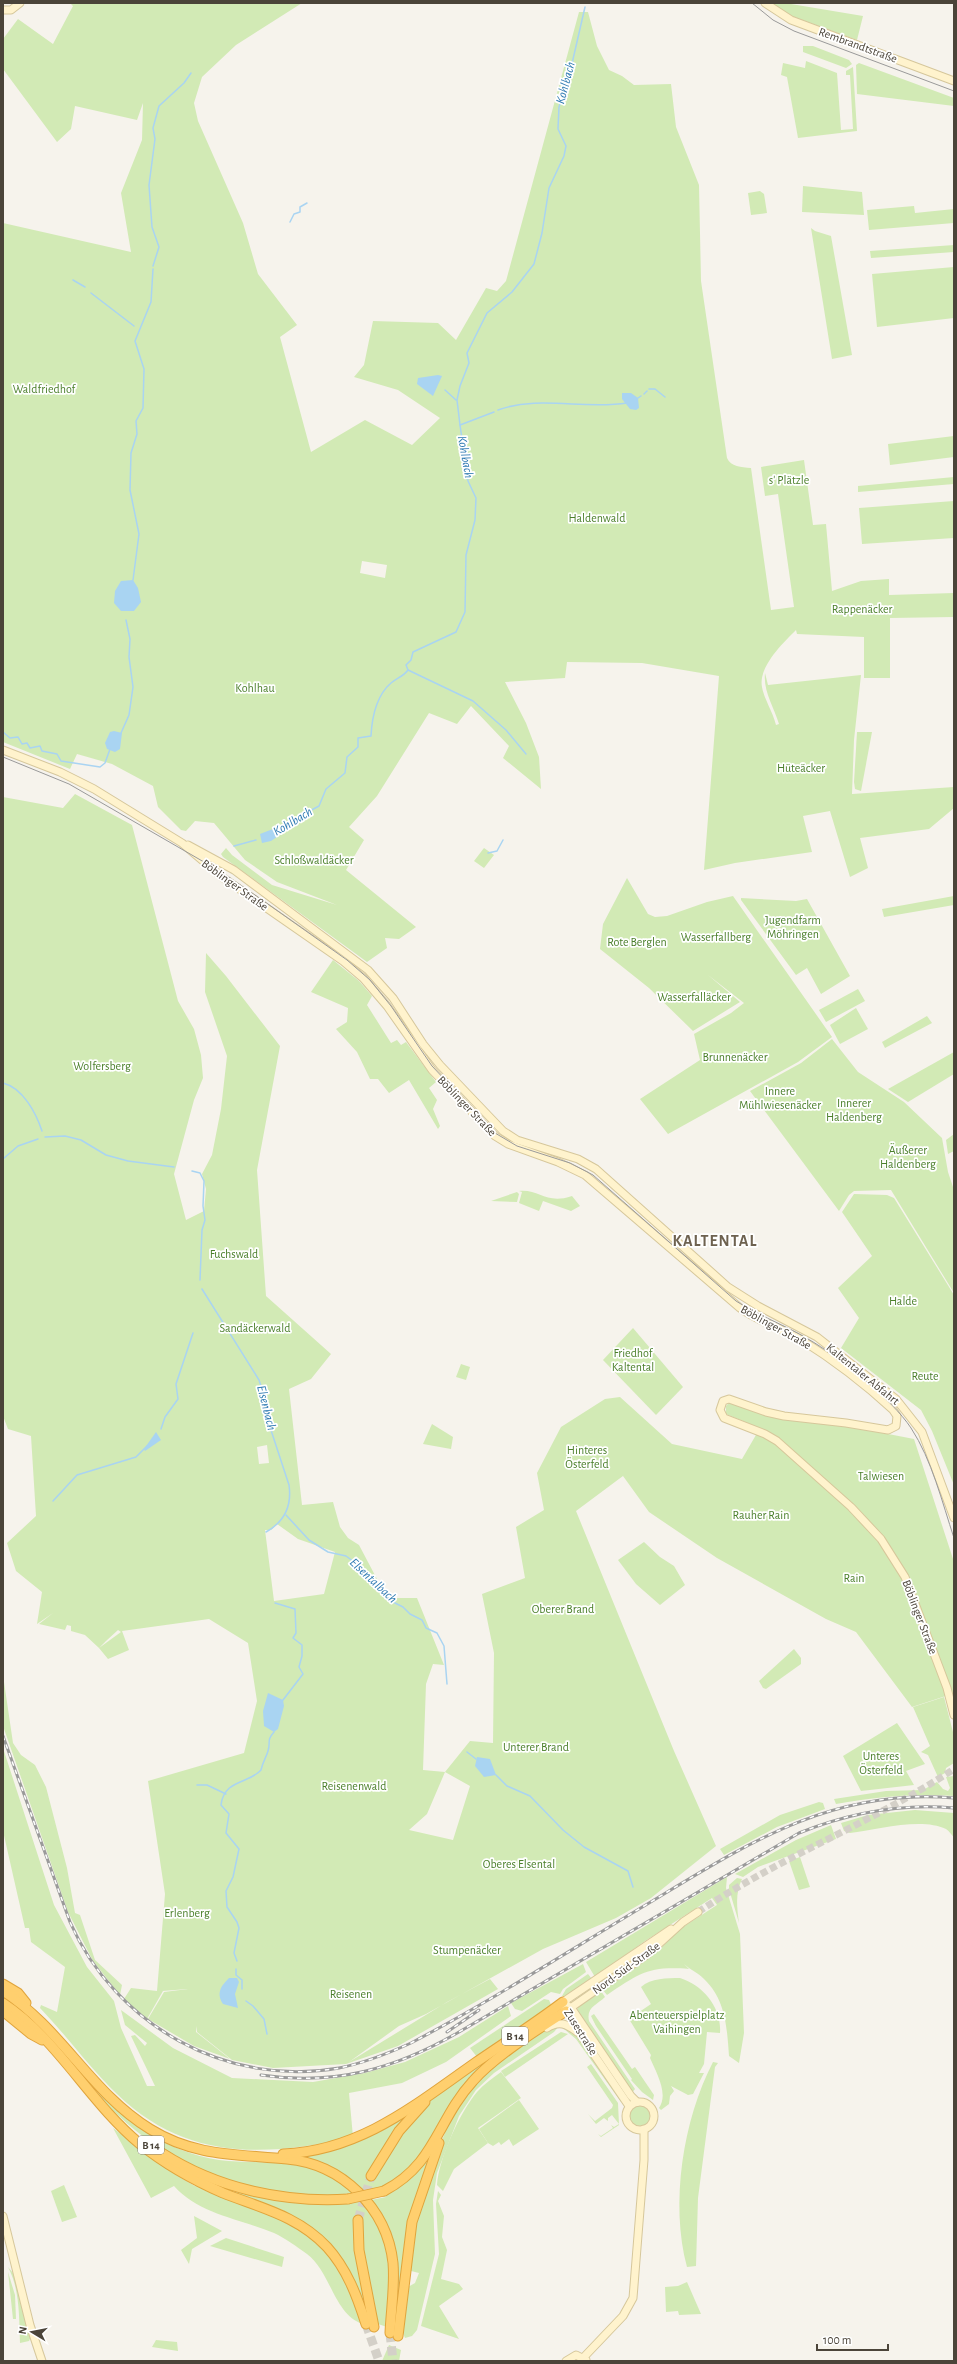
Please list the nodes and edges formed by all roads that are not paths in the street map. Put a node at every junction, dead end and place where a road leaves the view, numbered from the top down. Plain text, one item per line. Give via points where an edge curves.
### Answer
1 (20, 3) edge
2 (765, 3) edge
3 (3, 10) edge
4 (954, 81) edge
5 (3, 746) edge
6 (3, 750) edge
7 (94, 789) junction
8 (182, 843) junction
9 (778, 1316) joint
10 (954, 1518) edge
11 (954, 1715) edge
12 (698, 1912) tunnel mouth
13 (3, 1984) edge
14 (3, 1991) edge
15 (3, 2000) edge
16 (3, 2003) edge
17 (566, 2007) junction
18 (3, 2011) edge
19 (31, 2011) junction
20 (540, 2030) junction
21 (580, 2034) junction
22 (46, 2042) junction
23 (434, 2092) junction
24 (637, 2102) junction
25 (629, 2106) junction
26 (448, 2119) junction
27 (644, 2129) junction
28 (261, 2157) junction
29 (370, 2176) tunnel mouth
30 (3, 2216) edge
31 (358, 2220) tunnel mouth
32 (585, 2359) edge
33 (42, 2361) edge
34 (566, 2361) edge

1 - 3 main road via 11,10
2 - 4 main road, Rembrandtstraße via 792,20
5 - 7 main road, Böblinger Straße via 73,774
6 - 7 main road, Böblinger Straße via 60,772
7 - 8 main road, Böblinger Straße
8 - 9 main road, Böblinger Straße via 234,870 368,970 392,998 440,1065 503,1131 517,1140 578,1159 596,1169 728,1286
8 - 11 main road, Böblinger Straße via 222,877 343,961 363,978 387,1006 432,1070 495,1136 508,1144 558,1162 584,1175 740,1308 762,1322 798,1338 893,1410 896,1426 888,1430 784,1416 729,1399 723,1401 720,1410 724,1418 766,1434 795,1455 851,1506 881,1539 905,1577 947,1688
9 - 10 main road, Kaltentaler Abfahrt via 817,1337 902,1406 922,1432
12 - 17 main road, Nord-Süd-Straße via 650,1942
13 - 19 highway, B 14 via 18,1993
14 - 19 highway, B 14
15 - 26 highway, B 14, bridge via 32,2022 116,2116 144,2141 200,2173 253,2191 308,2200 348,2199 384,2191 418,2166
16 - 22 highway, B 14 via 36,2030
17 - 20 highway, B 14
17 - 21 main road, Zusestraße
17 - 23 highway, B 14
17 - 24 main road, Zusestraße
18 - 22 highway, B 14 via 31,2034
19 - 28 highway, B 14 via 113,2100 151,2130 174,2142 205,2151
20 - 21 main road via 560,2023 568,2025
20 - 26 highway, B 14 via 478,2075 462,2094
21 - 25 main road, Zusestraße
22 - 31 highway, B 14 via 103,2110 156,2156 208,2186 285,2215 314,2235 330,2250 343,2269 370,2326
23 - 28 highway, B 14 via 392,2120 358,2138 322,2149
23 - 29 highway, B 14 via 399,2131
24 - 25 main road
24 - 27 main road, Zusestraße via 649,2105 653,2112 653,2120
25 - 27 main road via 626,2114 628,2123 633,2128
26 - 28 highway, B 14 via 412,2222 394,2334 392,2256 381,2223 368,2202 342,2179 320,2166 295,2160
27 - 32 main road, Zusestraße via 644,2160 633,2298 623,2316
30 - 33 main road
32 - 34 main road via 573,2356

